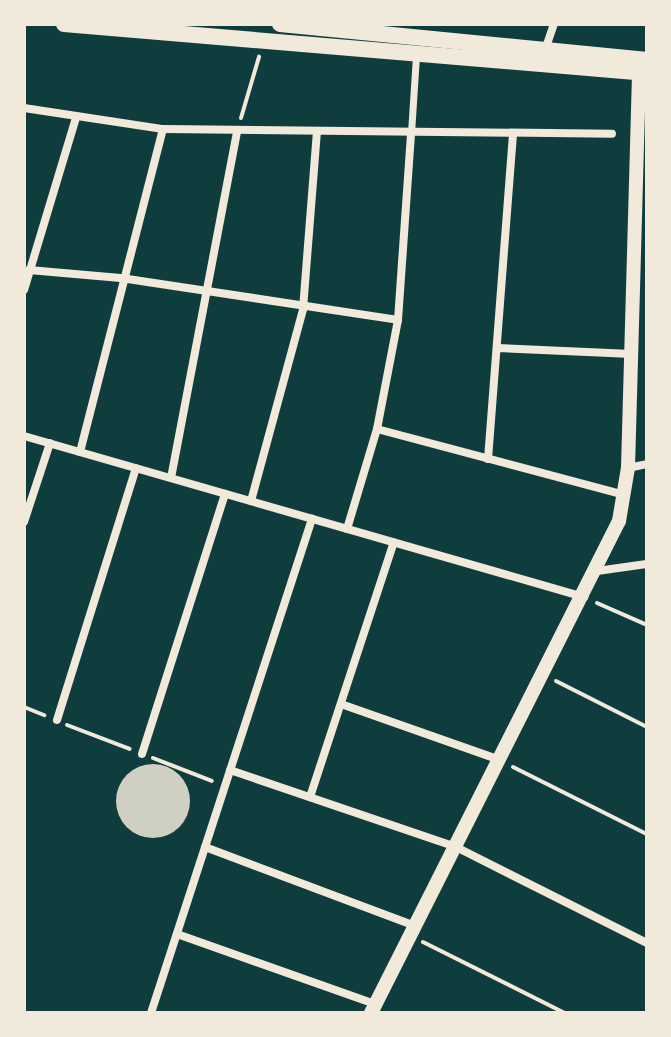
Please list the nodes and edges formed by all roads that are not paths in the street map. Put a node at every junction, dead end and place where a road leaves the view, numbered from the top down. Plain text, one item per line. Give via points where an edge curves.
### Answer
1 (64, 24) edge
2 (237, 24) edge
3 (280, 24) edge
4 (554, 24) edge
5 (85, 26) edge
6 (417, 37) junction
7 (231, 41) junction
8 (416, 55) junction
9 (543, 57) junction
10 (644, 68) edge
11 (24, 108) edge
12 (76, 118) junction
13 (163, 129) junction
14 (237, 131) junction
15 (317, 132) junction
16 (411, 133) junction
17 (513, 133) junction
18 (612, 134) dead end
19 (642, 145) edge
20 (29, 270) junction
21 (121, 278) junction
22 (24, 290) edge
23 (209, 293) junction
24 (303, 309) junction
25 (398, 320) junction
26 (497, 348) junction
27 (632, 354) junction
28 (377, 429) junction
29 (24, 436) edge
30 (50, 443) junction
31 (80, 452) junction
32 (488, 459) junction
33 (647, 464) edge
34 (136, 468) junction
35 (628, 468) junction
36 (171, 478) junction
37 (225, 494) junction
38 (625, 495) junction
39 (251, 501) junction
40 (312, 519) junction
41 (24, 522) edge
42 (347, 529) junction
43 (394, 542) junction
44 (647, 564) edge
45 (597, 571) junction
46 (584, 597) junction
47 (341, 704) junction
48 (57, 720) road end
49 (142, 754) road end
50 (500, 760) junction
51 (230, 770) junction
52 (310, 797) junction
53 (205, 847) junction
54 (456, 847) junction
55 (413, 931) junction
56 (177, 934) junction
57 (647, 943) edge
58 (373, 1008) edge
59 (151, 1013) edge

1 - 5 main road
2 - 7 street
3 - 6 main road
4 - 9 street
5 - 7 main road
6 - 8 street
6 - 9 main road
7 - 8 main road
8 - 9 main road
8 - 16 street
9 - 10 main road
10 - 19 street
11 - 12 street
12 - 13 street
12 - 20 street
13 - 14 street
13 - 21 street
14 - 15 street
14 - 23 street
15 - 16 street
15 - 24 street
16 - 17 street
16 - 25 street
17 - 18 street
17 - 26 street
19 - 27 street
20 - 21 street
20 - 22 street
21 - 23 street
21 - 31 street
23 - 24 street
23 - 36 street
24 - 25 street
24 - 39 street
25 - 28 street
26 - 27 street
26 - 32 street
27 - 35 street
28 - 32 street
28 - 42 street
29 - 30 street
30 - 31 street
30 - 41 street
31 - 34 street
32 - 38 street
33 - 35 street
34 - 36 street
34 - 48 street
35 - 38 street
36 - 37 street
37 - 39 street
37 - 49 street
38 - 45 street
39 - 40 street
40 - 42 street
40 - 51 street
42 - 43 street
43 - 46 street
43 - 47 street
44 - 45 street
45 - 46 street
46 - 50 street
47 - 50 street
47 - 52 street
50 - 54 street
51 - 52 street
51 - 53 street
52 - 54 street
53 - 55 street
53 - 56 street
54 - 55 street
54 - 57 street
55 - 58 street
56 - 58 street
56 - 59 street

